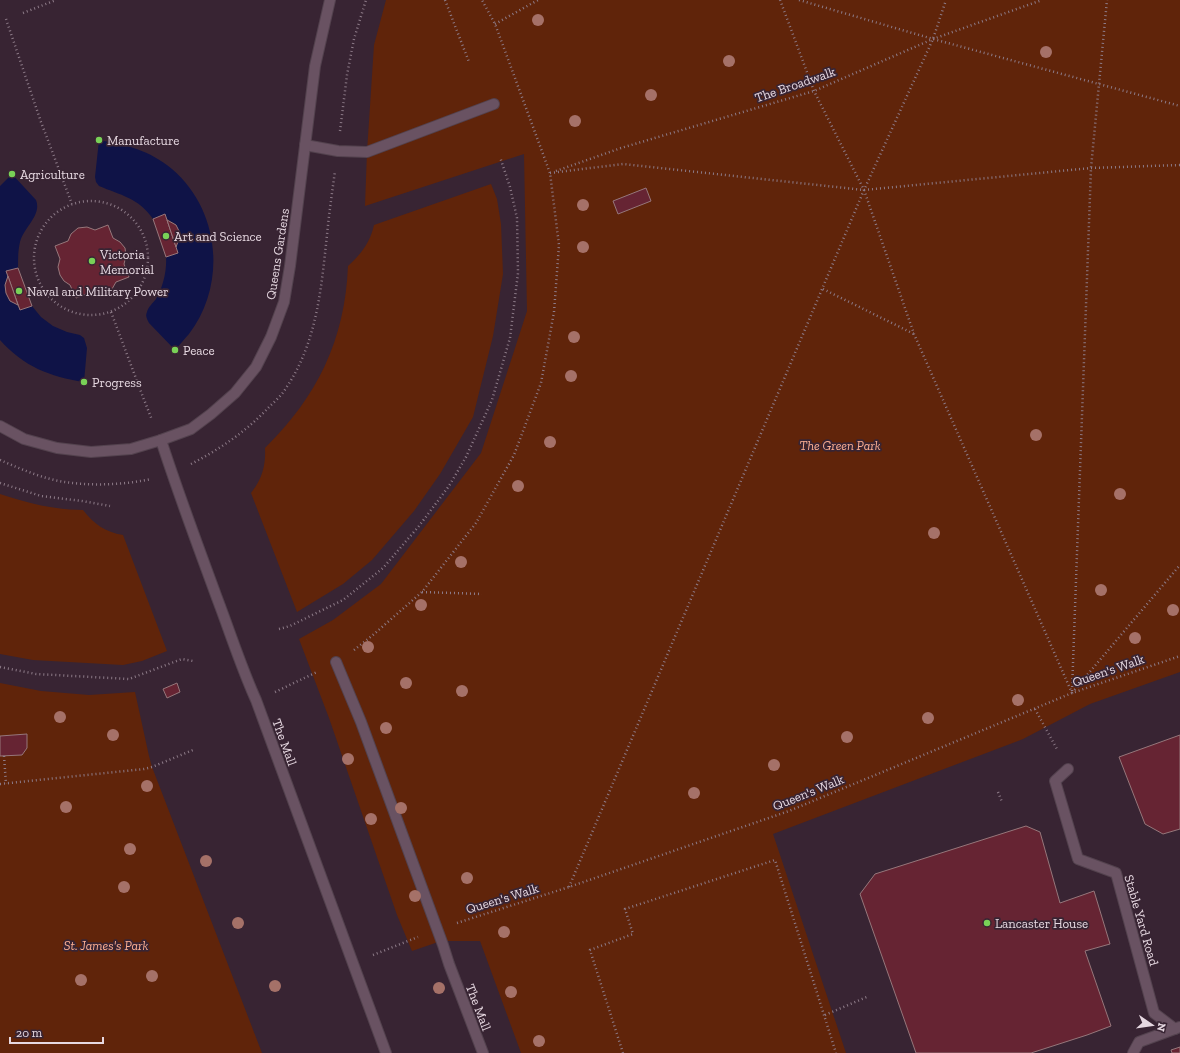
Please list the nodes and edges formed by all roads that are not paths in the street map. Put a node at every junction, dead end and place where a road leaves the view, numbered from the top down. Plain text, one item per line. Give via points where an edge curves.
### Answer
1 (330, 0) edge
2 (494, 104) dead end
3 (305, 145) junction
4 (0, 418) edge
5 (0, 426) edge
6 (24, 439) junction
7 (161, 440) junction
8 (336, 662) dead end
9 (1068, 769) road end
10 (1177, 1028) edge
11 (386, 1053) edge
12 (483, 1053) edge
13 (1133, 1053) edge

1 - 3 street, Queens Gardens via 315,66
2 - 3 street via 367,152 338,151
3 - 7 street, Queens Gardens via 284,302 271,337 256,367 235,393 191,429
4 - 6 street, Queens Gardens
5 - 6 street, Queens Gardens
6 - 7 street, Queens Gardens via 57,448 91,452 131,449
7 - 11 street, The Mall via 245,676
8 - 12 street, The Mall via 361,722 448,964
9 - 10 street, Stable Yard Road via 1055,781 1078,859 1116,873 1154,1013
10 - 13 street, Stable Yard Road via 1139,1042

